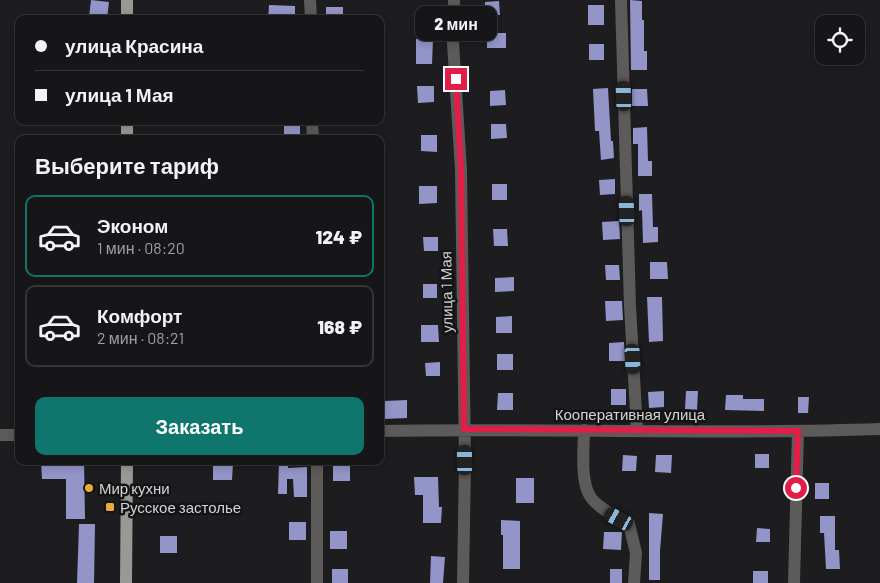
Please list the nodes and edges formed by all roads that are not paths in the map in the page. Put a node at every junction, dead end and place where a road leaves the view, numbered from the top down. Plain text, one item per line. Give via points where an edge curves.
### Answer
1 (127, 0) edge
2 (310, 0) edge
3 (454, 0) edge
4 (622, 0) edge
5 (127, 15) edge
6 (311, 15) edge
7 (464, 429) junction
8 (880, 429) edge
9 (584, 430) junction
10 (637, 430) junction
11 (384, 431) edge
12 (798, 431) junction
13 (0, 435) edge
14 (15, 435) edge
15 (127, 465) edge
16 (317, 465) edge
17 (126, 583) edge
18 (317, 583) edge
19 (463, 583) edge
20 (634, 583) edge
21 (794, 583) edge

1 - 5 main road
2 - 6 street
3 - 7 street, улица 1 Мая via 461,170
4 - 10 street
7 - 9 street, Кооперативная улица
7 - 11 street, Кооперативная улица
7 - 19 street, улица 1 Мая
8 - 12 street, Кооперативная улица
9 - 10 street, Кооперативная улица
9 - 20 street via 584,476 590,497 628,524 636,553
10 - 12 street, Кооперативная улица
12 - 21 street
13 - 14 street
15 - 17 main road
16 - 18 street

